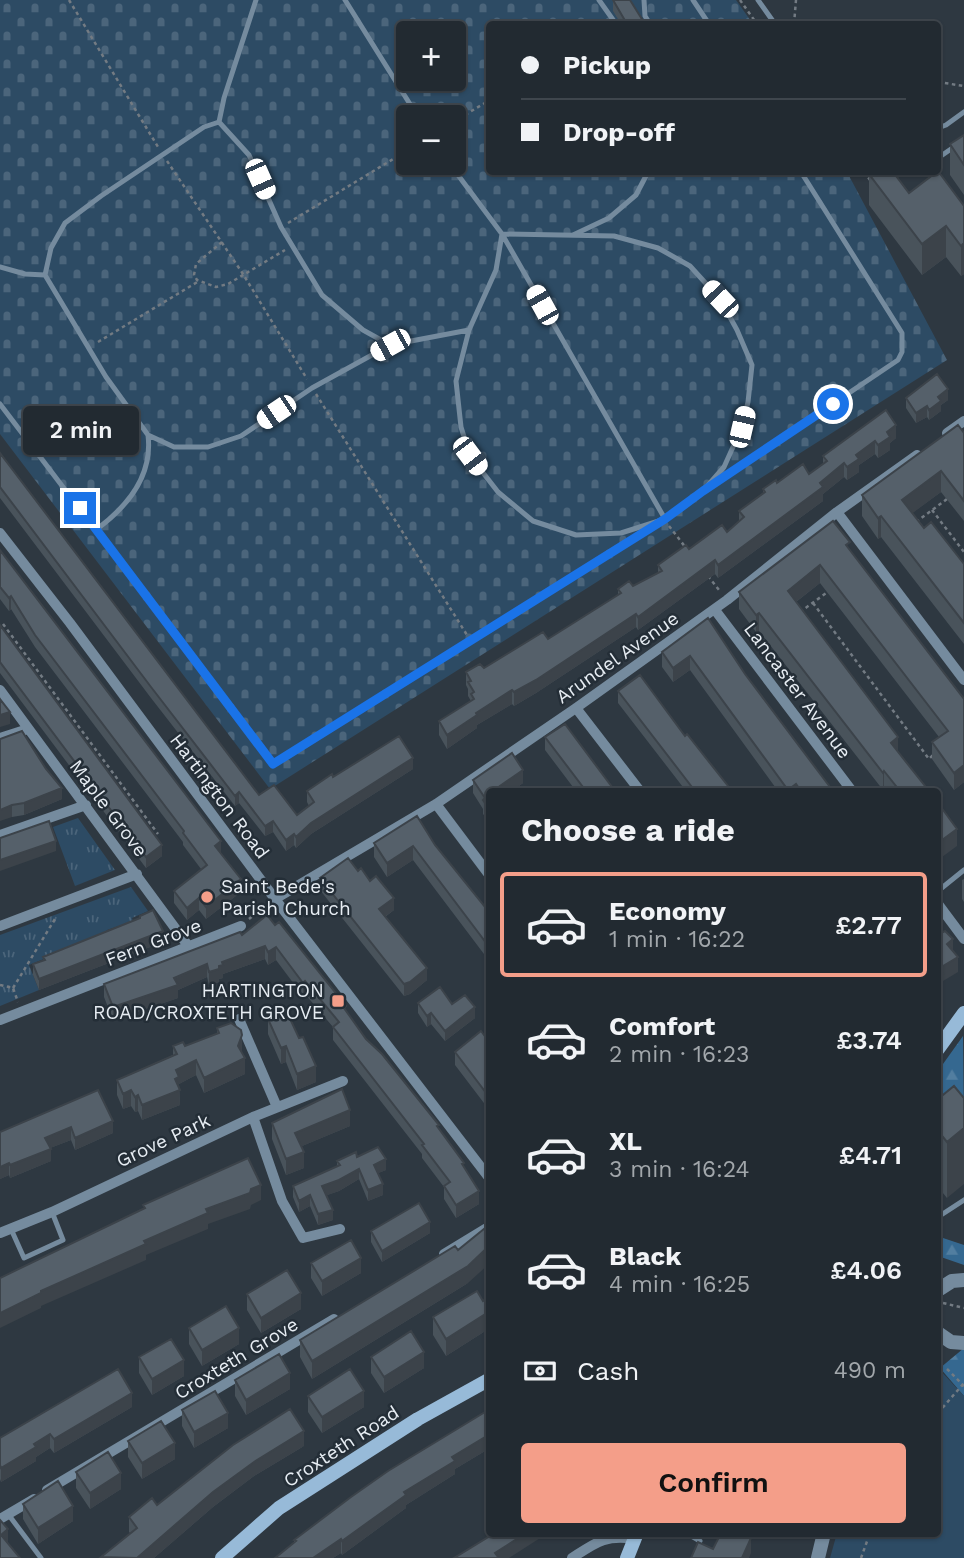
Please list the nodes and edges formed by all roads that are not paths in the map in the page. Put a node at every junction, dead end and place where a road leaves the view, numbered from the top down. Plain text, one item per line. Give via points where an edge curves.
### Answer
1 (256, 0) edge
2 (345, 0) edge
3 (599, 0) edge
4 (644, 0) edge
5 (693, 0) edge
6 (758, 0) edge
7 (612, 4) edge
8 (605, 8) junction
9 (614, 21) edge
10 (648, 21) edge
11 (707, 21) edge
12 (773, 21) edge
13 (411, 105) edge
14 (964, 112) edge
15 (219, 122) junction
16 (941, 127) edge
17 (964, 140) edge
18 (941, 156) edge
19 (458, 175) edge
20 (647, 175) edge
21 (803, 175) edge
22 (885, 175) edge
23 (897, 175) edge
24 (930, 175) edge
25 (891, 178) junction
26 (893, 185) edge
27 (941, 192) edge
28 (502, 234) junction
29 (572, 236) junction
30 (0, 267) edge
31 (45, 275) junction
32 (469, 330) junction
33 (390, 345) junction
34 (0, 404) edge
35 (963, 424) edge
36 (148, 435) junction
37 (941, 438) edge
38 (931, 445) edge
39 (703, 491) junction
40 (837, 512) junction
41 (665, 519) junction
42 (97, 529) junction
43 (0, 533) edge
44 (715, 610) junction
45 (964, 680) edge
46 (0, 690) edge
47 (576, 708) junction
48 (28, 729) junction
49 (0, 738) edge
50 (638, 788) edge
51 (850, 788) edge
52 (436, 804) junction
53 (86, 805) junction
54 (0, 835) edge
55 (964, 870) edge
56 (486, 871) edge
57 (137, 874) junction
58 (941, 889) edge
59 (275, 899) junction
60 (941, 908) edge
61 (0, 926) edge
62 (241, 926) road end
63 (964, 939) edge
64 (189, 947) junction
65 (964, 1013) edge
66 (239, 1019) dead end
67 (0, 1020) edge
68 (941, 1045) edge
69 (343, 1081) dead end
70 (277, 1107) junction
71 (253, 1117) junction
72 (486, 1174) edge
73 (964, 1200) edge
74 (52, 1212) junction
75 (941, 1215) edge
76 (486, 1228) edge
77 (340, 1229) dead end
78 (5, 1231) edge
79 (431, 1261) edge
80 (964, 1280) edge
81 (941, 1286) edge
82 (349, 1311) edge
83 (941, 1334) edge
84 (958, 1342) edge
85 (941, 1350) edge
86 (486, 1381) edge
87 (4, 1517) edge
88 (613, 1537) edge
89 (636, 1537) edge
90 (693, 1537) edge
91 (823, 1537) edge
92 (700, 1541) edge
93 (41, 1558) edge
94 (222, 1558) edge
95 (572, 1558) edge
96 (628, 1558) edge
97 (818, 1558) edge

1 - 15 lane
2 - 13 lane
3 - 8 lane
4 - 10 lane
5 - 11 lane
6 - 12 lane
7 - 8 lane
8 - 9 lane
14 - 16 lane
15 - 31 lane via 204,127 65,223 51,248
15 - 33 lane via 249,155 281,227 322,295 363,330
17 - 18 lane
19 - 28 lane
20 - 29 lane via 636,195 609,218
21 - 39 lane via 902,333 902,352 898,360
22 - 25 lane
23 - 25 lane
24 - 27 lane
25 - 26 lane
28 - 29 lane
28 - 32 lane via 496,270
28 - 41 lane
29 - 39 lane via 614,236 657,248 691,267 720,299 737,330 752,365 748,402 724,467
30 - 31 lane
31 - 36 lane
32 - 33 lane
32 - 41 lane via 456,381 461,427 470,456 498,492 533,521 576,535 621,533
33 - 36 lane via 312,388 241,436 208,447 174,447
34 - 42 lane
35 - 37 street
36 - 42 lane via 140,483 116,515
38 - 40 street, Arundel Avenue
39 - 41 lane
40 - 44 street, Arundel Avenue
40 - 45 street
41 - 42 lane via 273,764
43 - 59 street, Hartington Road
44 - 47 street, Arundel Avenue
44 - 51 street, Lancaster Avenue
46 - 48 street, Maple Grove
47 - 50 street
47 - 52 street, Arundel Avenue
48 - 49 street
48 - 53 street, Maple Grove
52 - 56 street
52 - 59 street, Arundel Avenue
53 - 54 street
53 - 57 street, Maple Grove
55 - 58 lane
57 - 61 street
57 - 64 street, Maple Grove
59 - 72 street, Hartington Road
60 - 63 street
62 - 64 street, Fern Grove
64 - 67 street, Fern Grove
65 - 68 main road
66 - 70 street
69 - 70 street, Grove Park
70 - 71 street, Grove Park
71 - 74 street, Grove Park
71 - 77 street via 282,1201 303,1238
73 - 75 lane
74 - 78 street, Grove Park
74 - 78 lane via 63,1240 24,1258
76 - 79 street
80 - 81 street
82 - 87 street, Croxteth Grove
83 - 84 street
84 - 85 street
86 - 94 main road, Croxteth Road via 279,1508
87 - 93 lane
88 - 95 street
89 - 96 main road
90 - 92 lane
91 - 97 street

